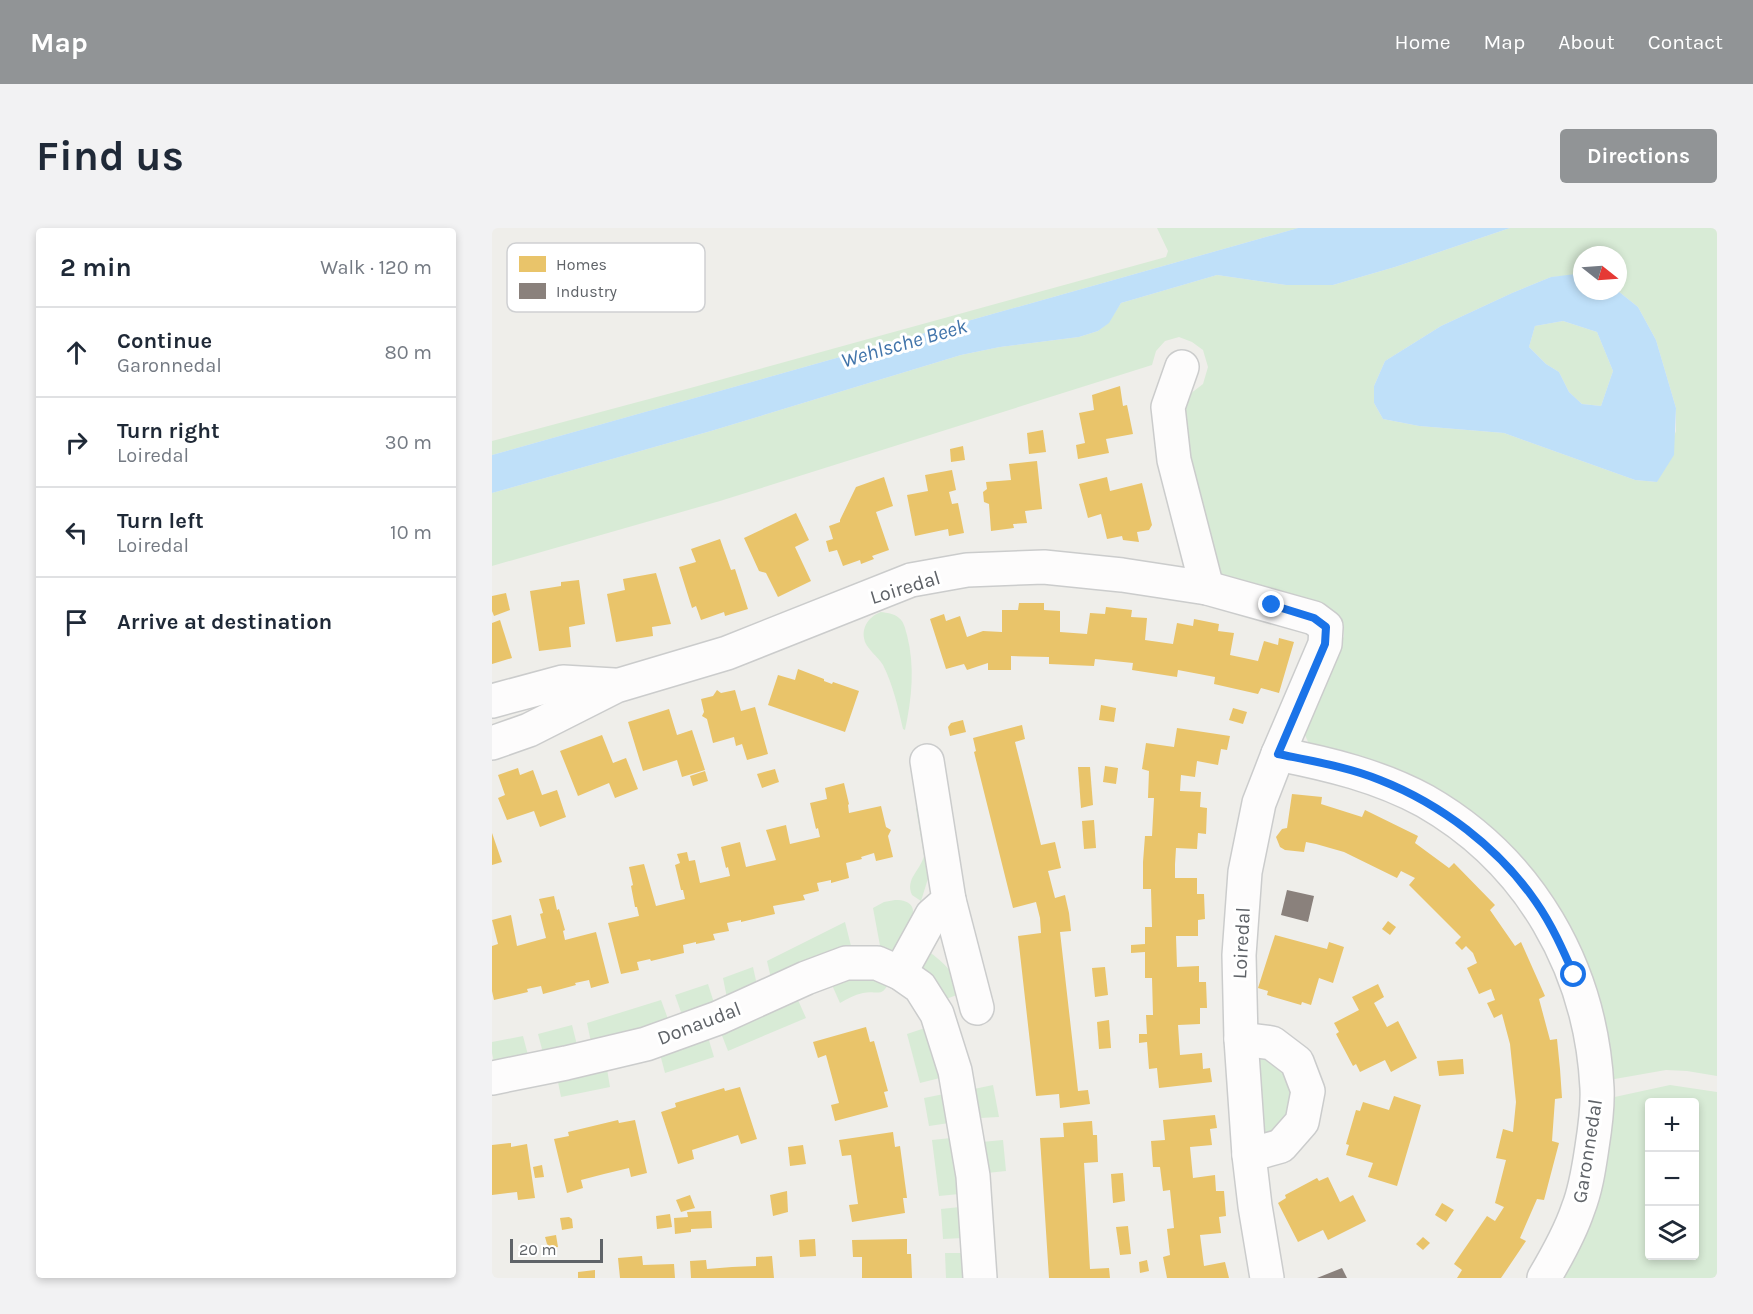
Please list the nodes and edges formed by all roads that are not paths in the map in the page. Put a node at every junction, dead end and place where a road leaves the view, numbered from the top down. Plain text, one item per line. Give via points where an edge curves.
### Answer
1 (1182, 367) dead end
2 (1207, 588) junction
3 (616, 686) junction
4 (492, 701) edge
5 (492, 743) edge
6 (1278, 754) junction
7 (927, 762) dead end
8 (949, 900) junction
9 (900, 973) junction
10 (977, 1008) dead end
11 (1240, 1039) junction
12 (492, 1078) edge
13 (1249, 1155) junction
14 (981, 1278) edge
15 (1267, 1278) edge
16 (1544, 1278) edge

1 - 2 street via 1168,407 1174,460
2 - 3 street, Loiredal via 1044,567 967,570 911,580 727,653
2 - 6 street, Loiredal via 1314,618 1326,627 1325,644
3 - 4 street, Loiredal via 563,682
3 - 5 street, Loiredal via 529,730
6 - 11 street, Loiredal via 1259,803 1245,872 1239,955
6 - 16 street, Garonnedal via 1380,780 1424,801 1464,827 1503,861 1536,901 1557,938 1585,1006 1597,1090 1595,1128 1579,1207
7 - 8 street
8 - 9 street via 932,915
8 - 10 street
9 - 12 street, Donaudal via 877,963 846,963 646,1044
9 - 14 street, Donaudal via 920,987 937,1014 955,1071 973,1176
11 - 13 street, Loiredal
11 - 13 street via 1272,1043 1297,1062 1308,1091 1302,1122 1281,1146
13 - 15 street, Loiredal

